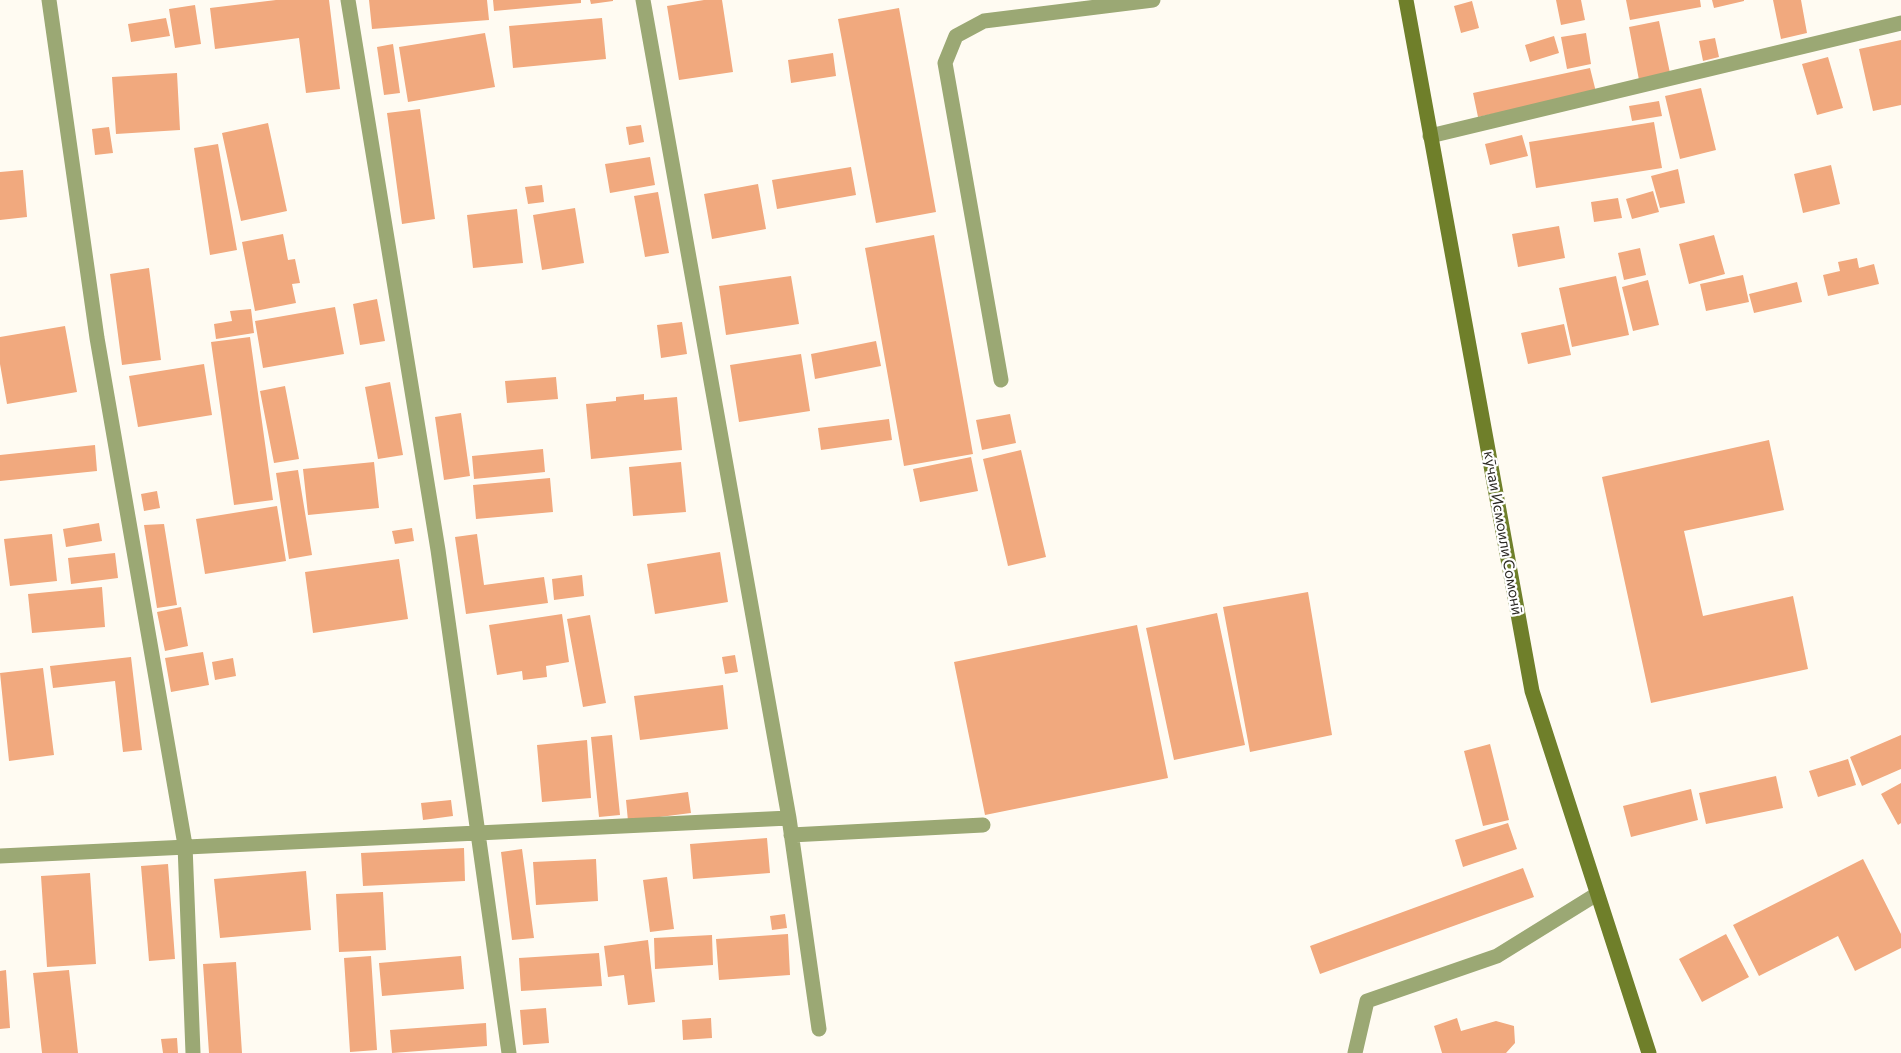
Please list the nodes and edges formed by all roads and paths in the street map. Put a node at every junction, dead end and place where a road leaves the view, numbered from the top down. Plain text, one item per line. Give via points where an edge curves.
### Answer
1 (49, 0) edge
2 (348, 0) edge
3 (644, 0) edge
4 (1153, 0) edge
5 (1406, 0) edge
6 (1901, 23) edge
7 (1430, 136) junction
8 (1001, 380) dead end
9 (789, 818) junction
10 (983, 825) dead end
11 (478, 833) junction
12 (791, 836) junction
13 (185, 845) junction
14 (0, 856) edge
15 (1598, 894) junction
16 (819, 1029) dead end
17 (193, 1053) edge
18 (509, 1053) edge
19 (1355, 1053) edge
20 (1649, 1053) edge

1 - 13 street via 97,338
2 - 11 street via 436,538
3 - 9 street
4 - 8 street via 984,21 956,36 948,54 945,63
5 - 7 main road, кӯчаи Исмоили Сомонӣ
6 - 7 street
7 - 15 main road, кӯчаи Исмоили Сомонӣ via 1532,691
9 - 11 street
9 - 12 street
10 - 12 street
11 - 13 street
11 - 18 street
12 - 16 street
13 - 14 street
13 - 17 street
15 - 19 street via 1497,956 1367,1001
15 - 20 main road, кӯчаи Исмоили Сомонӣ

